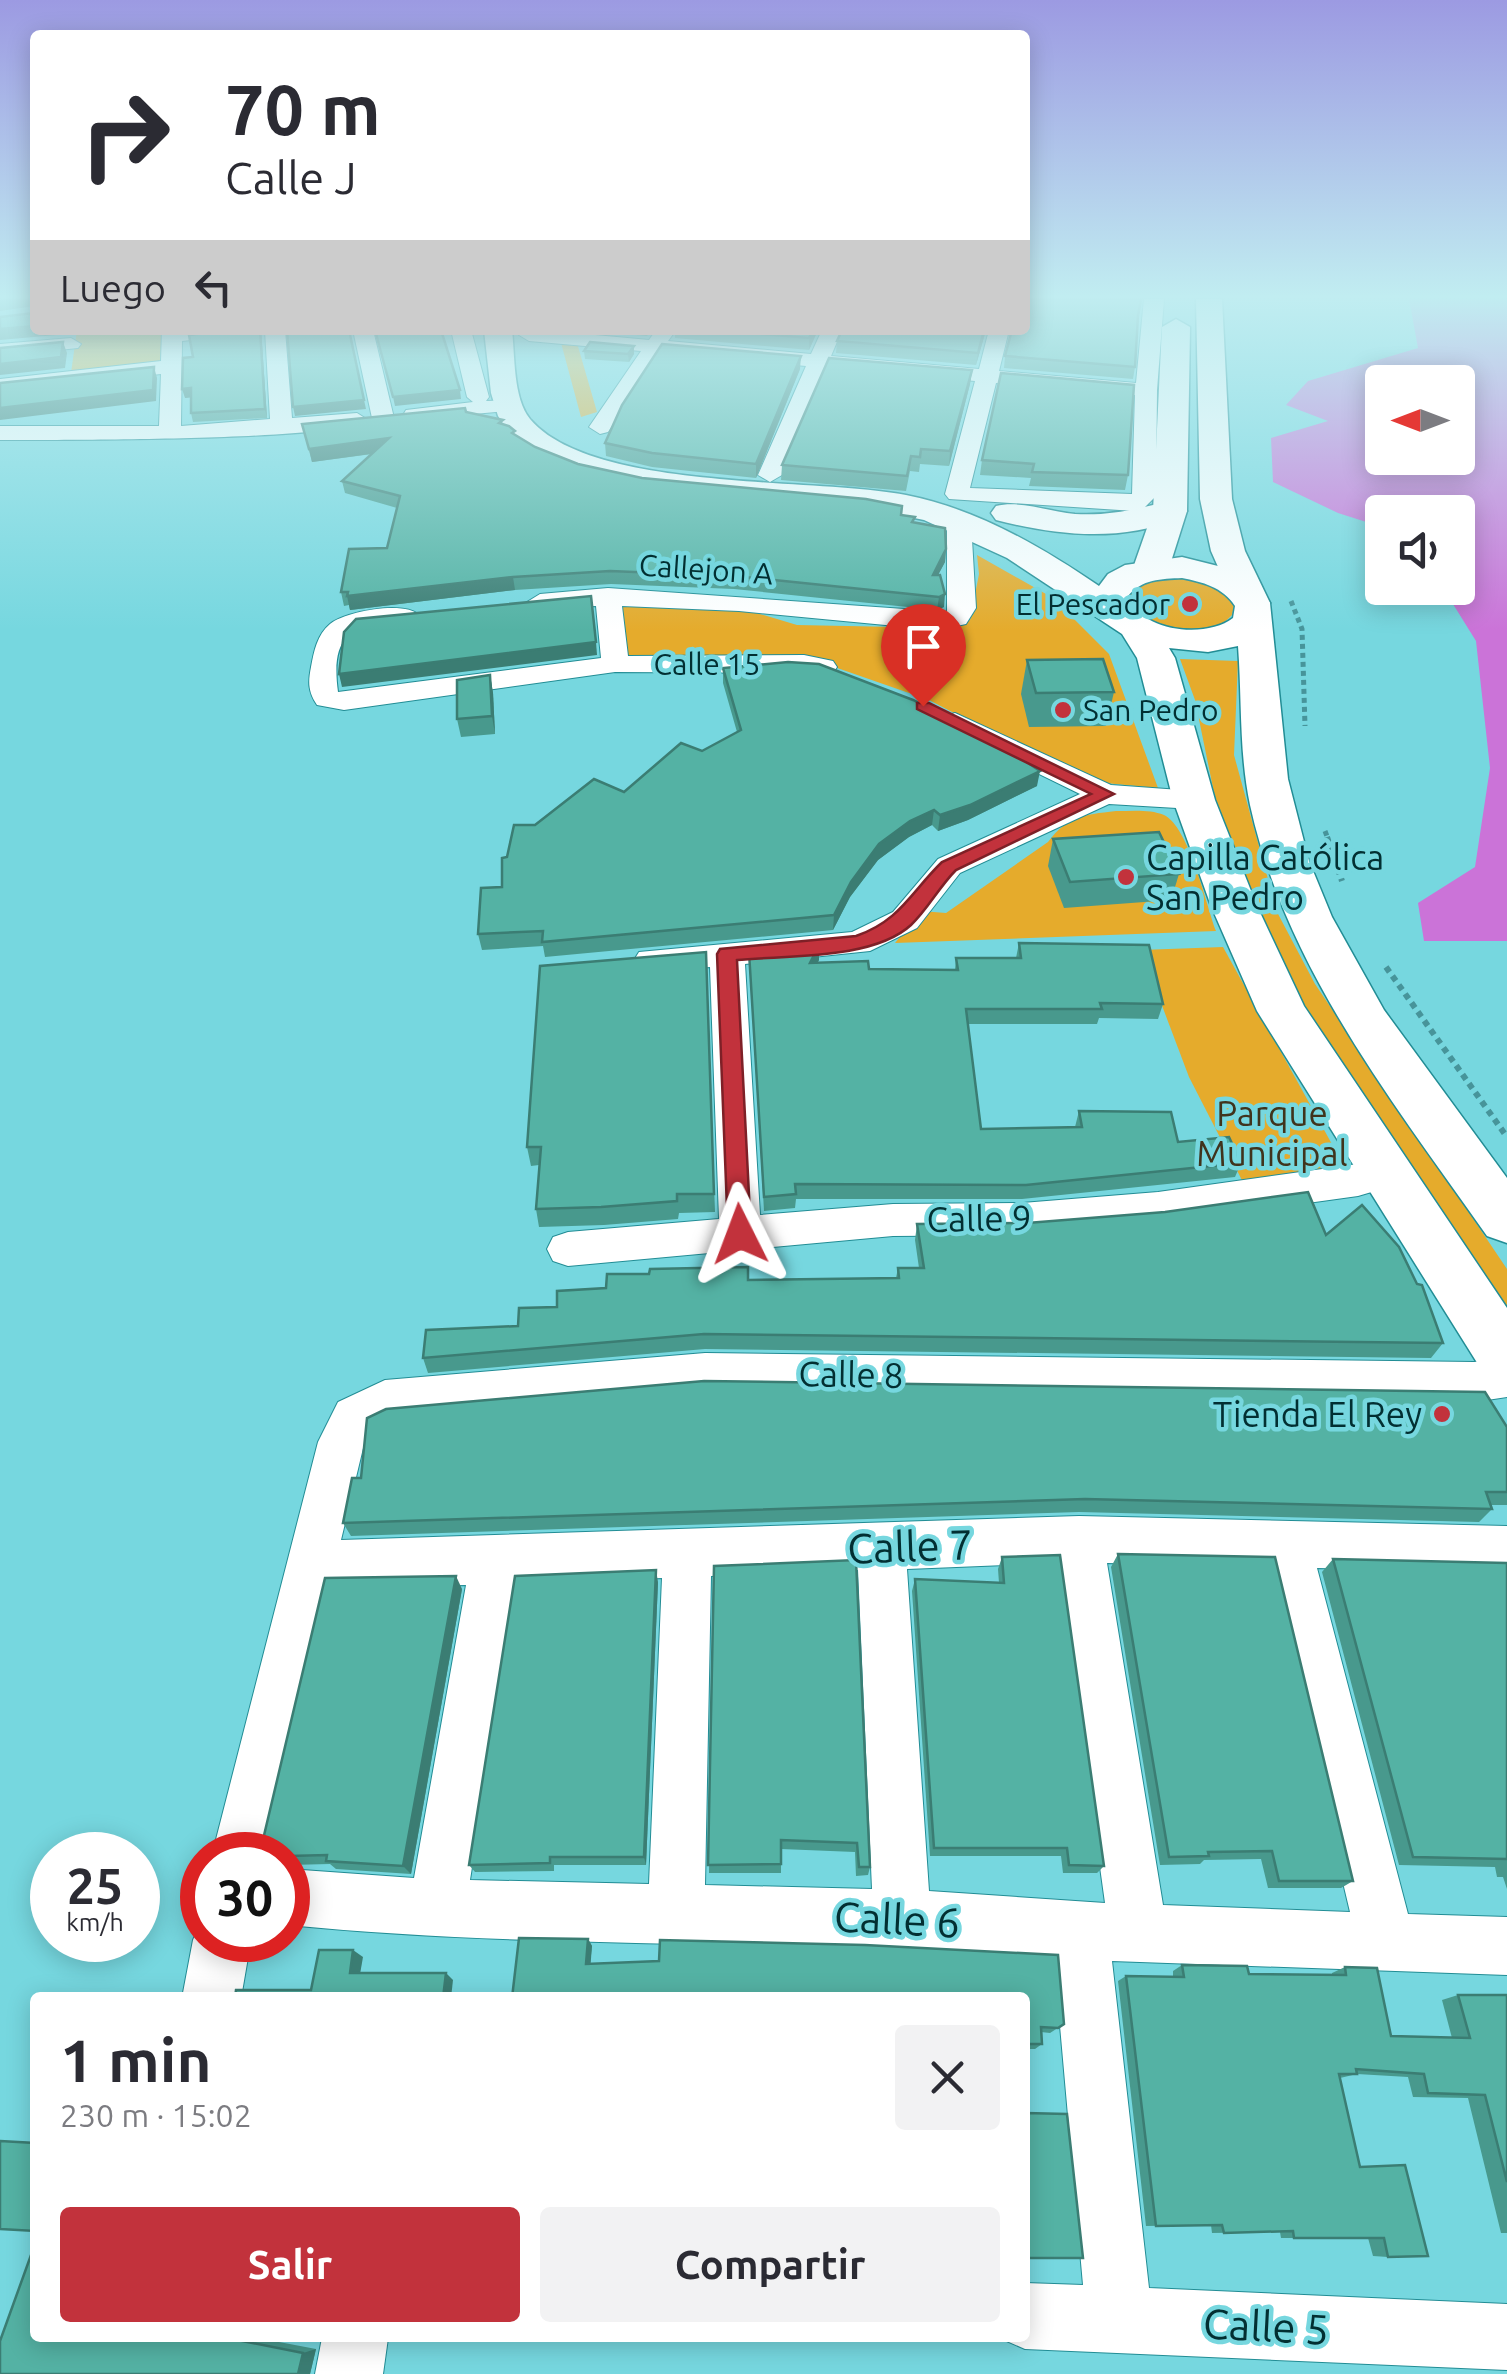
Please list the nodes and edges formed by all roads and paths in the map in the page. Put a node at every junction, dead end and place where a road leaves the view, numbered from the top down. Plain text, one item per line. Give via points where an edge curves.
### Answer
1 (171, 410) edge
2 (281, 410) edge
3 (381, 410) edge
4 (466, 410) edge
5 (523, 410) edge
6 (532, 410) edge
7 (612, 410) edge
8 (798, 410) edge
9 (980, 410) edge
10 (1146, 410) edge
11 (1174, 410) edge
12 (1213, 410) edge
13 (383, 418) junction
14 (600, 427) dead end
15 (282, 428) junction
16 (0, 433) edge
17 (170, 433) junction
18 (770, 475) junction
19 (958, 508) junction
20 (1170, 511) junction
21 (1008, 513) junction
22 (1146, 569) junction
23 (608, 596) junction
24 (1264, 604) junction
25 (510, 606) edge
26 (431, 613) edge
27 (1129, 622) junction
28 (615, 664) junction
29 (854, 678) edge
30 (923, 706) edge
31 (1304, 741) dead end
32 (1105, 794) junction
33 (1194, 800) junction
34 (1321, 818) dead end
35 (1345, 892) dead end
36 (726, 954) junction
37 (616, 963) edge
38 (1385, 966) dead end
39 (1507, 1137) edge
40 (1388, 1172) junction
41 (1507, 1220) edge
42 (740, 1234) junction
43 (568, 1249) dead end
44 (1507, 1358) edge
45 (1507, 1378) edge
46 (1079, 1539) junction
47 (1287, 1544) junction
48 (881, 1548) junction
49 (1507, 1550) edge
50 (687, 1552) junction
51 (495, 1562) junction
52 (314, 1564) junction
53 (246, 1832) edge
54 (310, 1899) edge
55 (436, 1908) junction
56 (676, 1910) junction
57 (902, 1918) junction
58 (1109, 1931) junction
59 (1386, 1940) junction
60 (1507, 1946) edge
61 (218, 1962) edge
62 (212, 1992) edge
63 (1030, 2316) edge
64 (1120, 2319) junction
65 (1507, 2337) edge
66 (354, 2342) edge
67 (349, 2374) edge

1 - 17 street
2 - 15 street
3 - 13 street
4 - 13 street
5 - 19 main road via 517,423 534,440 608,471
6 - 18 main road via 592,448 659,464
7 - 14 street
8 - 18 street
9 - 19 street
10 - 19 street via 1144,496 1136,504
11 - 20 main road
12 - 24 main road via 1216,499 1228,551
13 - 15 street
15 - 17 street
16 - 17 street
18 - 19 main road
19 - 21 main road
19 - 23 street, Callejon A via 963,608 957,618 938,622 742,600
19 - 27 main road
20 - 21 main road via 1089,524
20 - 22 main road
21 - 22 main road
22 - 24 main road via 1212,574
22 - 27 main road via 1115,584 1110,595
23 - 25 street, Callejon A
23 - 28 street
24 - 27 main road via 1237,632 1200,640 1166,637
24 - 31 path via 1302,629
24 - 41 main road via 1260,739 1298,892 1368,1025
26 - 28 street, Calle 15 via 352,621 335,631 322,690 327,700
27 - 33 main road via 1156,658
28 - 29 street, Calle 15 via 804,663
30 - 32 street
32 - 33 street
32 - 36 street via 949,866 904,920 882,934
33 - 40 main road via 1282,1011
34 - 35 path
36 - 37 street
36 - 42 street
38 - 39 path
40 - 42 street, Calle 9 via 1158,1208
40 - 44 main road
42 - 43 street, Calle 9
45 - 52 street, Calle 8 via 705,1372 385,1400 354,1416 342,1442
46 - 47 street, Calle 7
46 - 48 street, Calle 7
46 - 58 street
47 - 49 street, Calle 7
47 - 59 street
48 - 50 street, Calle 7
48 - 57 street
50 - 51 street, Calle 7
50 - 56 street
51 - 52 street, Calle 7
51 - 55 street
52 - 53 street, Calle 8
54 - 55 street, Calle 6
55 - 56 street, Calle 6
56 - 57 street, Calle 6
57 - 58 street, Calle 6
58 - 59 street, Calle 6
58 - 64 street
59 - 60 street, Calle 6
61 - 62 street
63 - 64 street, Calle 5
64 - 65 street, Calle 5
66 - 67 street

